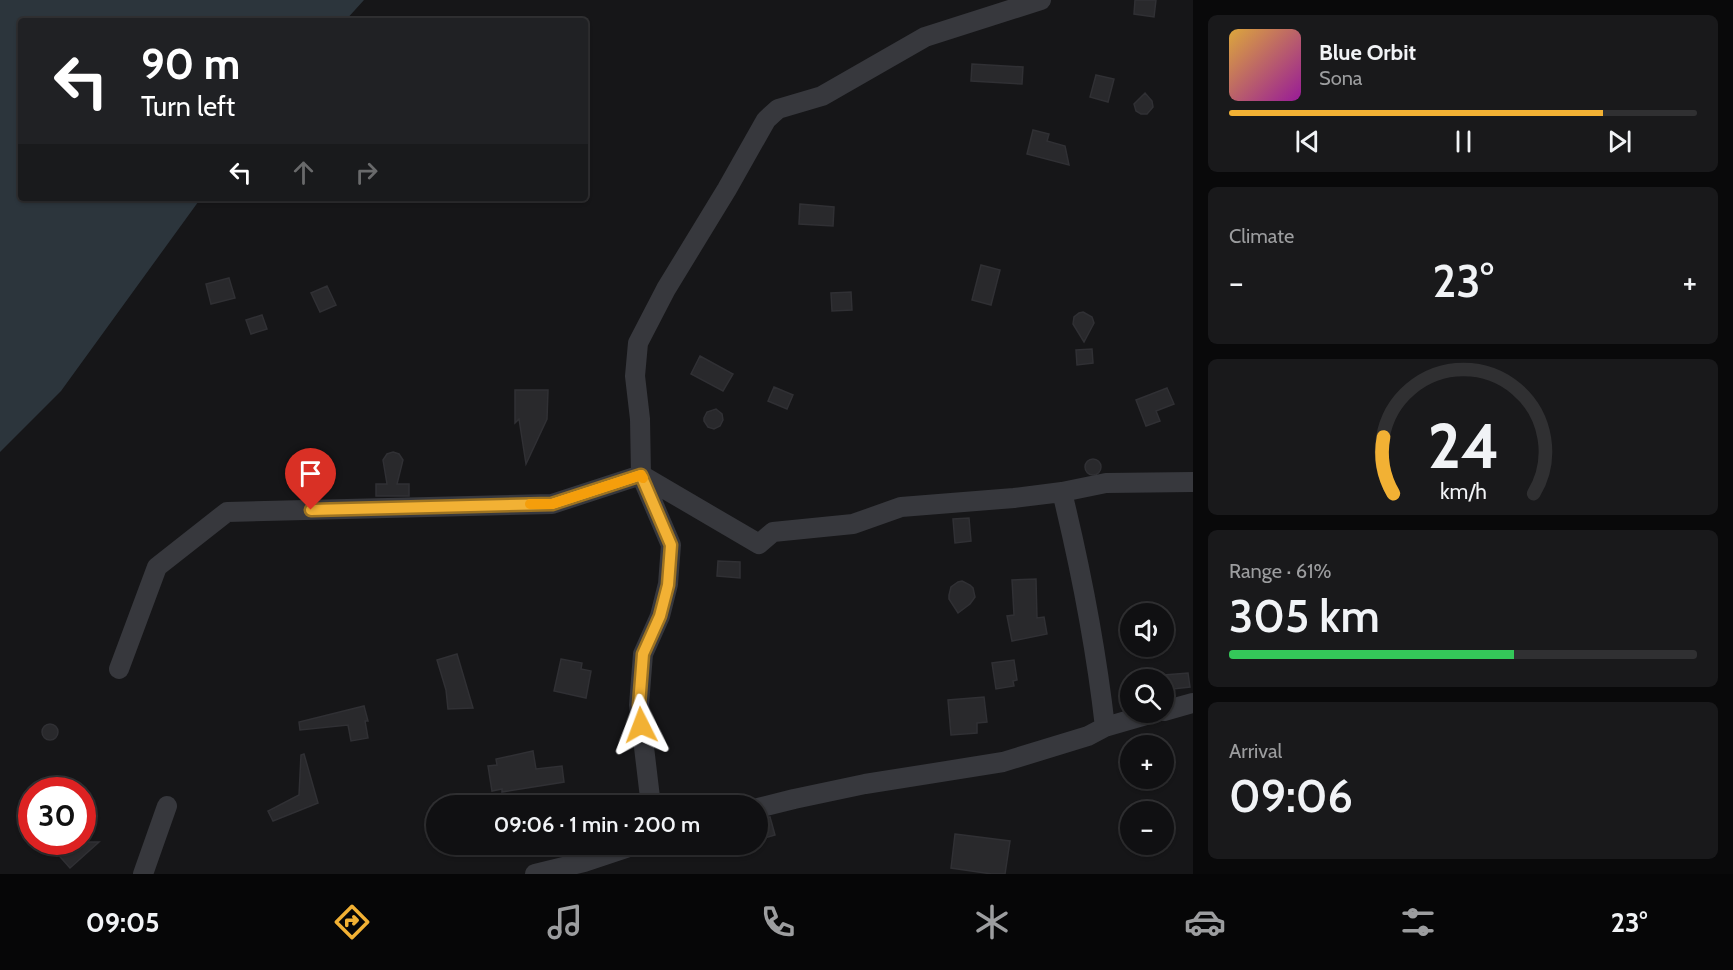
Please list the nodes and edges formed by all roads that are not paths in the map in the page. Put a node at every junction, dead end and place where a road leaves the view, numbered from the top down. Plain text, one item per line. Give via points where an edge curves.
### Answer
1 (1041, 0) edge
2 (641, 475) junction
3 (1193, 482) edge
4 (1062, 492) junction
5 (119, 669) dead end
6 (1193, 703) edge
7 (1174, 708) edge
8 (1120, 723) edge
9 (1105, 727) junction
10 (650, 795) edge
11 (167, 806) dead end
12 (768, 806) edge
13 (605, 855) edge
14 (143, 874) edge
15 (536, 874) edge

1 - 2 street via 925,37 822,96 778,109 766,120 638,343 635,376
2 - 4 street via 759,544 773,532 853,524 901,507
2 - 5 street via 552,504 226,512 157,567
2 - 10 street via 671,545 668,585 660,616 643,654 639,705
3 - 4 street via 1106,483
4 - 9 street via 1092,633
6 - 7 street
8 - 9 street
9 - 12 street via 1004,762 865,784
11 - 14 street
13 - 15 street

